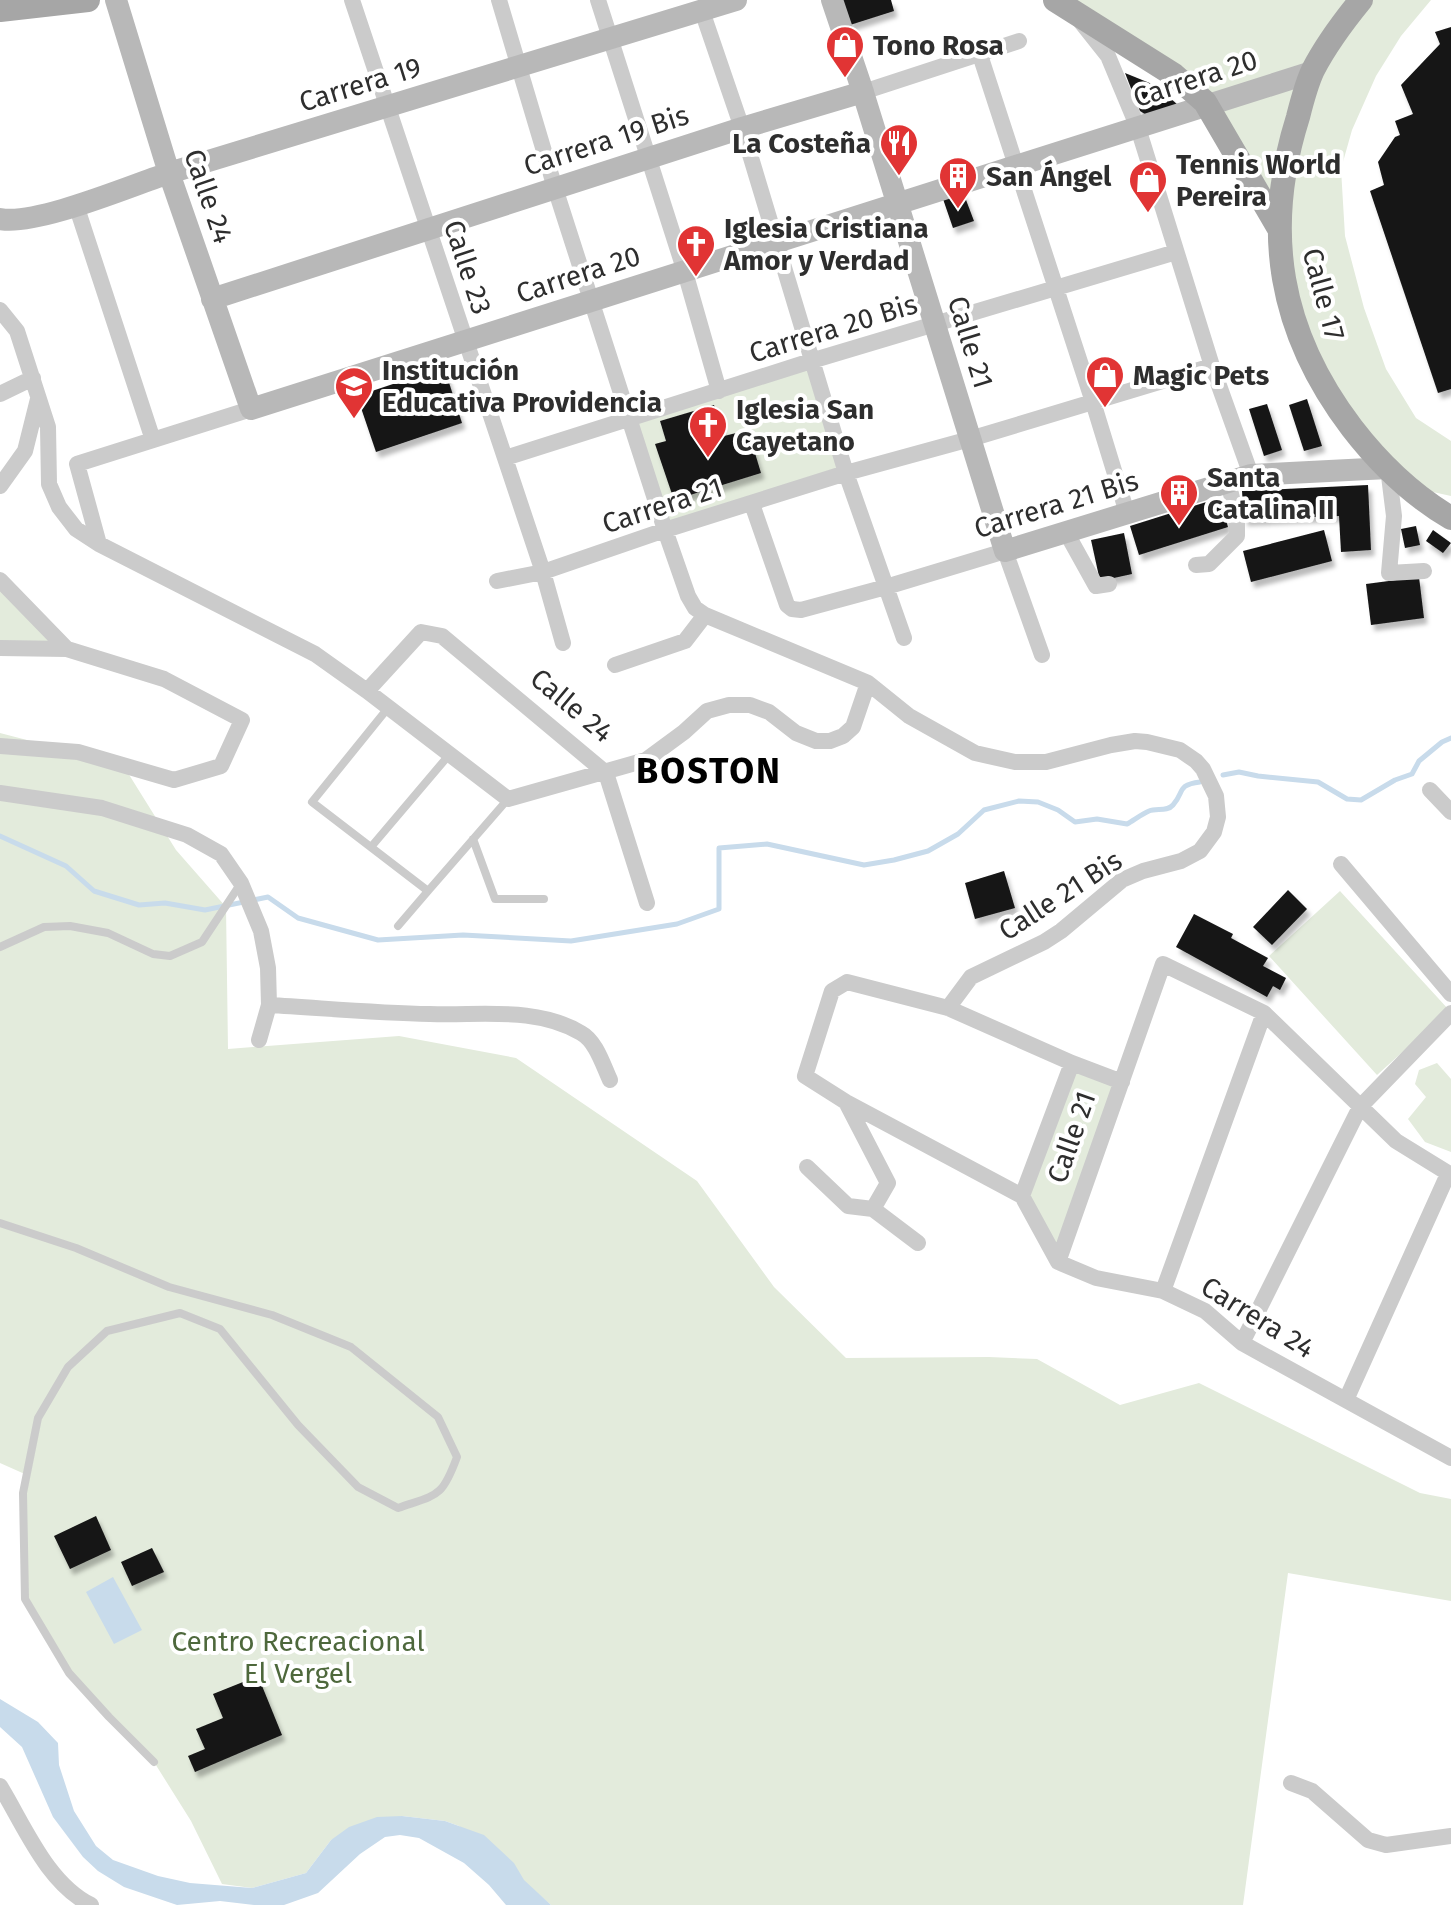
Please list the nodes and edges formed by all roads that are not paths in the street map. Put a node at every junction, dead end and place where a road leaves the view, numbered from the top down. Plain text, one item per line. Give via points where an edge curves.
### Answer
1 (88, 0) edge
2 (116, 0) edge
3 (352, 0) edge
4 (499, 0) edge
5 (598, 0) edge
6 (736, 0) edge
7 (832, 0) edge
8 (1361, 0) edge
9 (1063, 4) edge
10 (0, 10) edge
11 (702, 11) junction
12 (610, 38) junction
13 (1019, 41) dead end
14 (980, 55) junction
15 (517, 67) junction
16 (1312, 72) junction
17 (863, 92) junction
18 (1208, 106) junction
19 (389, 107) junction
20 (742, 128) junction
21 (1138, 128) junction
22 (648, 158) junction
23 (1017, 166) junction
24 (169, 173) junction
25 (555, 188) junction
26 (898, 204) junction
27 (76, 205) junction
28 (0, 219) edge
29 (1278, 227) junction
30 (429, 229) junction
31 (777, 242) junction
32 (1176, 252) junction
33 (685, 272) junction
34 (1055, 288) junction
35 (212, 299) junction
36 (592, 301) junction
37 (0, 310) edge
38 (934, 324) junction
39 (465, 342) junction
40 (811, 361) junction
41 (1212, 366) junction
42 (33, 378) junction
43 (719, 391) junction
44 (0, 394) edge
45 (39, 397) junction
46 (1093, 402) junction
47 (251, 409) junction
48 (629, 418) junction
49 (970, 439) junction
50 (153, 440) junction
51 (505, 458) junction
52 (1388, 468) junction
53 (846, 473) junction
54 (1251, 475) junction
55 (1228, 482) junction
56 (0, 486) edge
57 (752, 504) junction
58 (1127, 513) junction
59 (1451, 518) edge
60 (665, 530) junction
61 (1066, 532) junction
62 (99, 544) junction
63 (1005, 551) junction
64 (1196, 565) dead end
65 (1424, 571) dead end
66 (543, 572) junction
67 (0, 580) edge
68 (497, 581) dead end
69 (1109, 584) dead end
70 (886, 587) junction
71 (705, 615) junction
72 (904, 638) dead end
73 (563, 643) dead end
74 (0, 648) edge
75 (67, 649) junction
76 (1042, 655) dead end
77 (615, 665) dead end
78 (868, 683) junction
79 (367, 691) junction
80 (388, 708) junction
81 (0, 746) edge
82 (449, 755) junction
83 (606, 773) junction
84 (1430, 790) dead end
85 (0, 793) edge
86 (508, 799) junction
87 (1451, 812) edge
88 (473, 839) junction
89 (371, 847) junction
90 (1341, 864) dead end
91 (241, 883) junction
92 (428, 891) junction
93 (544, 899) dead end
94 (647, 903) dead end
95 (398, 926) dead end
96 (0, 947) edge
97 (1451, 994) edge
98 (269, 1005) junction
99 (948, 1008) junction
100 (1264, 1013) junction
101 (1451, 1013) edge
102 (259, 1040) dead end
103 (1072, 1063) junction
104 (610, 1080) dead end
105 (1122, 1082) junction
106 (846, 1102) junction
107 (1360, 1107) junction
108 (807, 1167) dead end
109 (1450, 1175) edge
110 (1022, 1196) junction
111 (873, 1209) junction
112 (0, 1223) edge
113 (918, 1243) dead end
114 (1058, 1262) junction
115 (1163, 1291) junction
116 (1242, 1343) junction
117 (1346, 1400) junction
118 (1451, 1458) edge
119 (154, 1762) dead end
120 (1291, 1783) dead end
121 (0, 1786) edge
122 (1451, 1836) edge
123 (91, 1905) edge

1 - 10 main road
2 - 24 street, Calle 24
3 - 19 street, Calle 23
4 - 15 street
5 - 12 street
6 - 11 street, Carrera 19
7 - 17 street, Calle 21
8 - 16 main road, Calle 17
9 - 18 main road via 1174,75
9 - 21 street via 1108,56
11 - 12 street, Carrera 19
11 - 20 street
12 - 15 street, Carrera 19
12 - 22 street
13 - 14 street, Carrera 19 Bis
14 - 17 street, Carrera 19 Bis
14 - 23 street
15 - 19 street, Carrera 19
15 - 25 street
16 - 18 street, Carrera 20
16 - 29 main road, Calle 17 via 1287,150
17 - 20 street, Carrera 19 Bis
17 - 26 street, Calle 21
18 - 21 street, Carrera 20
18 - 29 main road
19 - 24 street, Carrera 19
19 - 30 street, Calle 23
20 - 22 street, Carrera 19 Bis
20 - 31 street
21 - 23 street, Carrera 20
21 - 32 street
22 - 25 street, Carrera 19 Bis
22 - 33 street
23 - 26 street, Carrera 20
23 - 34 street
24 - 27 street, Carrera 19
24 - 35 street, Calle 24
25 - 30 street, Carrera 19 Bis
25 - 36 street
26 - 31 street, Carrera 20
26 - 38 street, Calle 21
27 - 28 street, Carrera 19 via 34,217
27 - 50 street
29 - 52 main road, Calle 17 via 1295,323 1312,364 1337,407
30 - 35 street, Carrera 19 Bis
30 - 39 street, Calle 23
31 - 33 street, Carrera 20
31 - 40 street
32 - 34 street, Carrera 20 Bis
32 - 41 street
33 - 36 street, Carrera 20
33 - 43 street
34 - 38 street, Carrera 20 Bis
34 - 46 street
35 - 47 street, Calle 24
36 - 39 street, Carrera 20
36 - 48 street
37 - 42 street via 17,331
38 - 40 street, Carrera 20 Bis
38 - 49 street, Calle 21
39 - 47 street, Carrera 20
39 - 51 street, Calle 23
40 - 43 street, Carrera 20 Bis
40 - 53 street
41 - 46 street, Carrera 21
41 - 54 street
42 - 44 street
42 - 45 street
43 - 48 street, Carrera 20 Bis
45 - 56 street via 25,451
45 - 62 street via 48,427 49,484 76,529
46 - 49 street, Carrera 21
46 - 58 street
47 - 50 street, Carrera 20
48 - 51 street, Carrera 20 Bis
48 - 60 street
49 - 53 street, Carrera 21
49 - 63 street, Calle 21
50 - 62 street, Carrera 20 via 77,464
51 - 66 street, Calle 23
52 - 54 street, Carrera 21 Bis
52 - 59 main road, Calle 17
52 - 65 street via 1394,516 1389,573
53 - 57 street, Carrera 21
53 - 70 street
54 - 55 street, Carrera 21 Bis
55 - 58 street, Carrera 21 Bis
55 - 64 street via 1237,536 1209,564
57 - 60 street, Carrera 21
57 - 70 street, Carrera 21 Bis via 792,609
58 - 61 street, Carrera 21 Bis
60 - 66 street, Carrera 21
60 - 71 street via 688,596
61 - 63 street, Carrera 21 Bis
61 - 69 street via 1096,586
62 - 79 street via 315,654
63 - 70 street, Carrera 21 Bis
63 - 76 street, Calle 21
66 - 68 street, Carrera 21
66 - 73 street, Calle 23
67 - 75 street
70 - 72 street
71 - 77 street via 685,641
71 - 78 street, Calle 21 Bis
74 - 75 street
75 - 81 street via 164,679 242,720 221,766 174,780 78,752
78 - 83 street via 853,727 830,741 796,733 750,705 729,705 707,711 646,760
78 - 99 street, Calle 21 Bis via 909,716 975,753 1046,762 1111,745 1147,742 1180,750 1203,769 1212,786 1218,817 1200,851 1122,880 1044,942 971,977
79 - 80 street
79 - 83 street, Calle 24 via 421,632 442,636
80 - 82 street
80 - 89 lane via 312,802
82 - 86 street
82 - 89 lane
83 - 86 street
83 - 94 street
84 - 87 street
85 - 91 street via 102,808 187,835 221,854
86 - 88 lane
88 - 92 lane
88 - 93 lane via 495,899
89 - 92 lane
90 - 97 street
91 - 96 lane via 202,942 170,956 153,954 108,933 70,926 44,927
91 - 98 street via 261,931
92 - 95 lane
98 - 102 street
98 - 104 street via 546,1019 583,1034
99 - 103 street, Calle 21
99 - 106 street, Calle 21 via 847,982 832,991 805,1076
100 - 105 street via 1163,964
100 - 107 street
100 - 115 street
101 - 107 street
103 - 105 street, Calle 21
103 - 110 street
105 - 114 street, Calle 21
106 - 110 street
106 - 111 street via 888,1183
107 - 109 street via 1396,1141
107 - 116 street
108 - 111 street via 848,1206
109 - 117 street
110 - 114 street
111 - 113 street
112 - 119 lane via 169,1287 272,1315 351,1347 438,1417 457,1457 447,1484 433,1496 398,1508 358,1487 298,1425 220,1329 180,1313 107,1331 68,1367 38,1418 23,1493 25,1599 69,1673
114 - 115 street, Carrera 24 via 1096,1278
115 - 116 street, Carrera 24 via 1205,1311
116 - 117 street, Carrera 24
117 - 118 street, Carrera 24
120 - 122 street via 1312,1791 1368,1840 1386,1845
121 - 123 street via 60,1882

